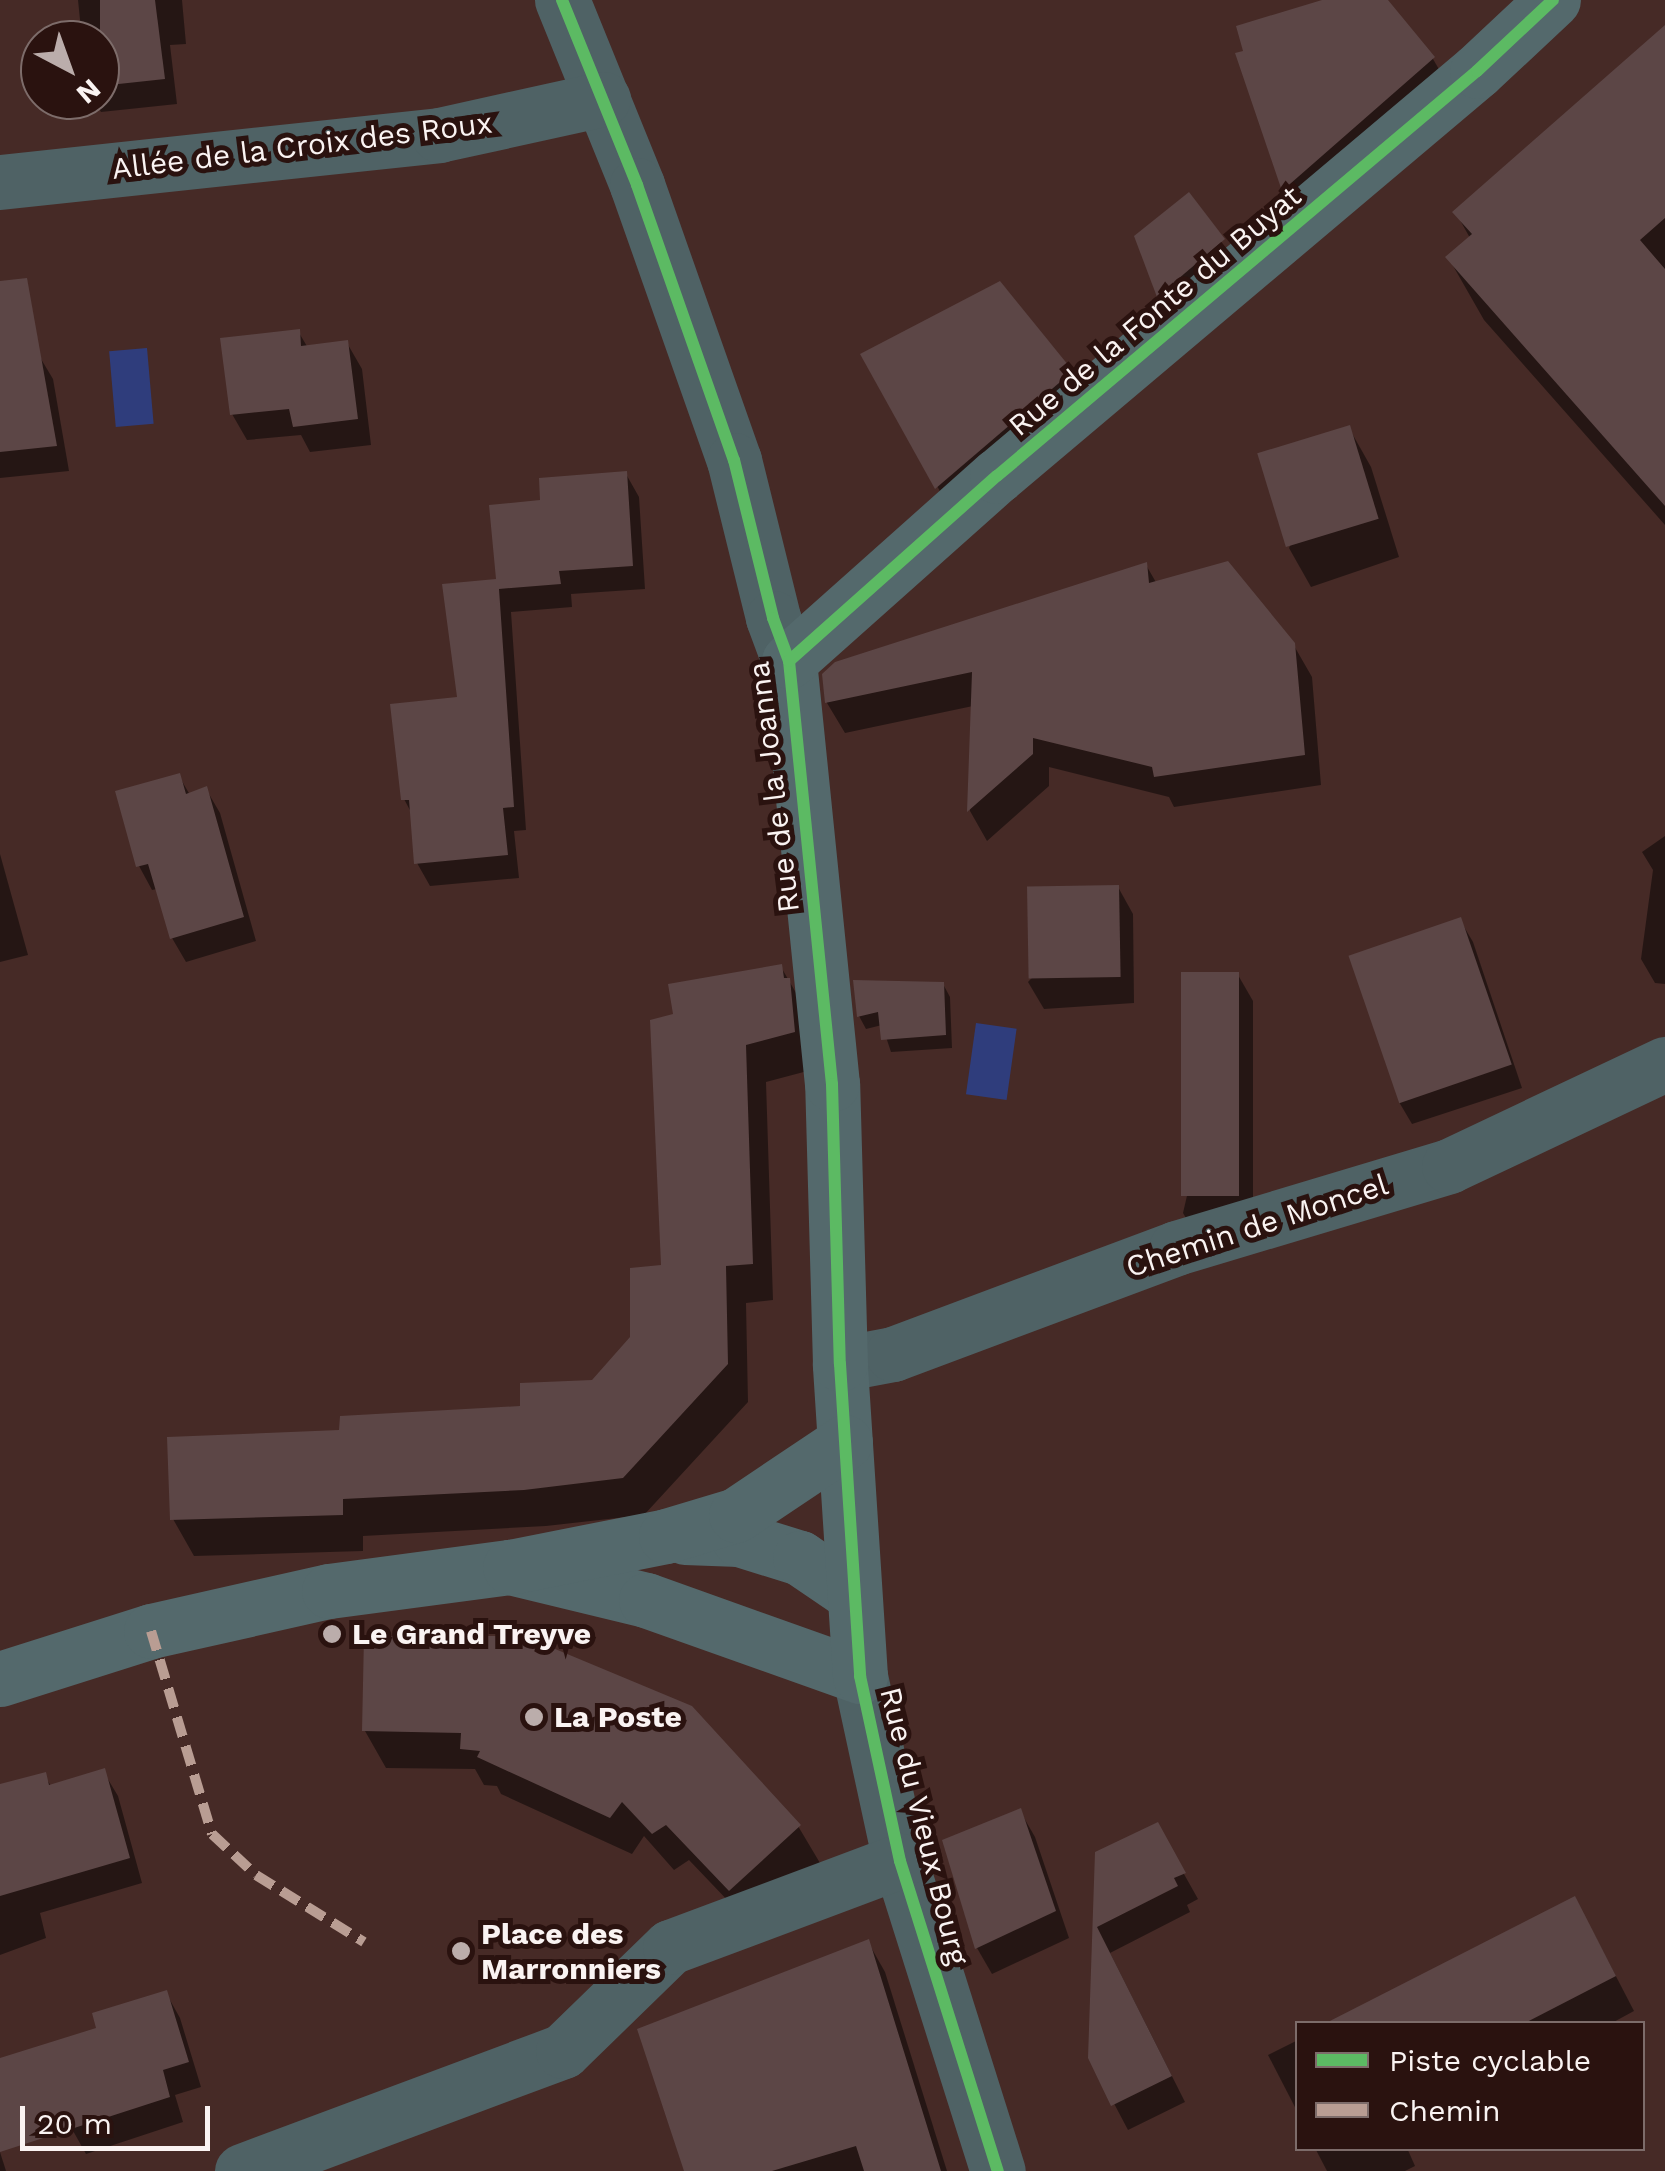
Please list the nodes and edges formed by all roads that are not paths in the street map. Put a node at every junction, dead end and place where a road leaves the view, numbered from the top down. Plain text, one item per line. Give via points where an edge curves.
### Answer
1 (562, 0) edge
2 (1553, 0) edge
3 (603, 99) junction
4 (0, 182) edge
5 (789, 661) junction
6 (1665, 1064) edge
7 (840, 1364) junction
8 (845, 1442) junction
9 (666, 1536) junction
10 (510, 1566) junction
11 (853, 1594) junction
12 (860, 1676) junction
13 (0, 1679) edge
14 (900, 1861) junction
15 (242, 2171) edge
16 (998, 2171) edge

1 - 3 street, Rue de la Joanna
2 - 5 street, Rue de la Fonte du Buyat
3 - 4 street, Allée de la Croix des Roux via 439,134
3 - 5 street, Rue de la Joanna via 734,460 772,618
5 - 7 street, Rue de la Joanna via 832,1084
6 - 7 street, Chemin de Moncel via 1449,1166 1176,1248 893,1354
7 - 8 street, Rue du Vieux Bourg
8 - 9 street via 736,1515
8 - 11 street, Rue du Vieux Bourg
9 - 10 street
9 - 11 street via 739,1539 800,1558
10 - 12 street via 646,1600
10 - 13 street via 329,1591 169,1626
11 - 12 street, Rue du Vieux Bourg
12 - 14 street, Rue du Vieux Bourg
14 - 15 street via 670,1947 563,2052
14 - 16 street, Rue du Vieux Bourg

